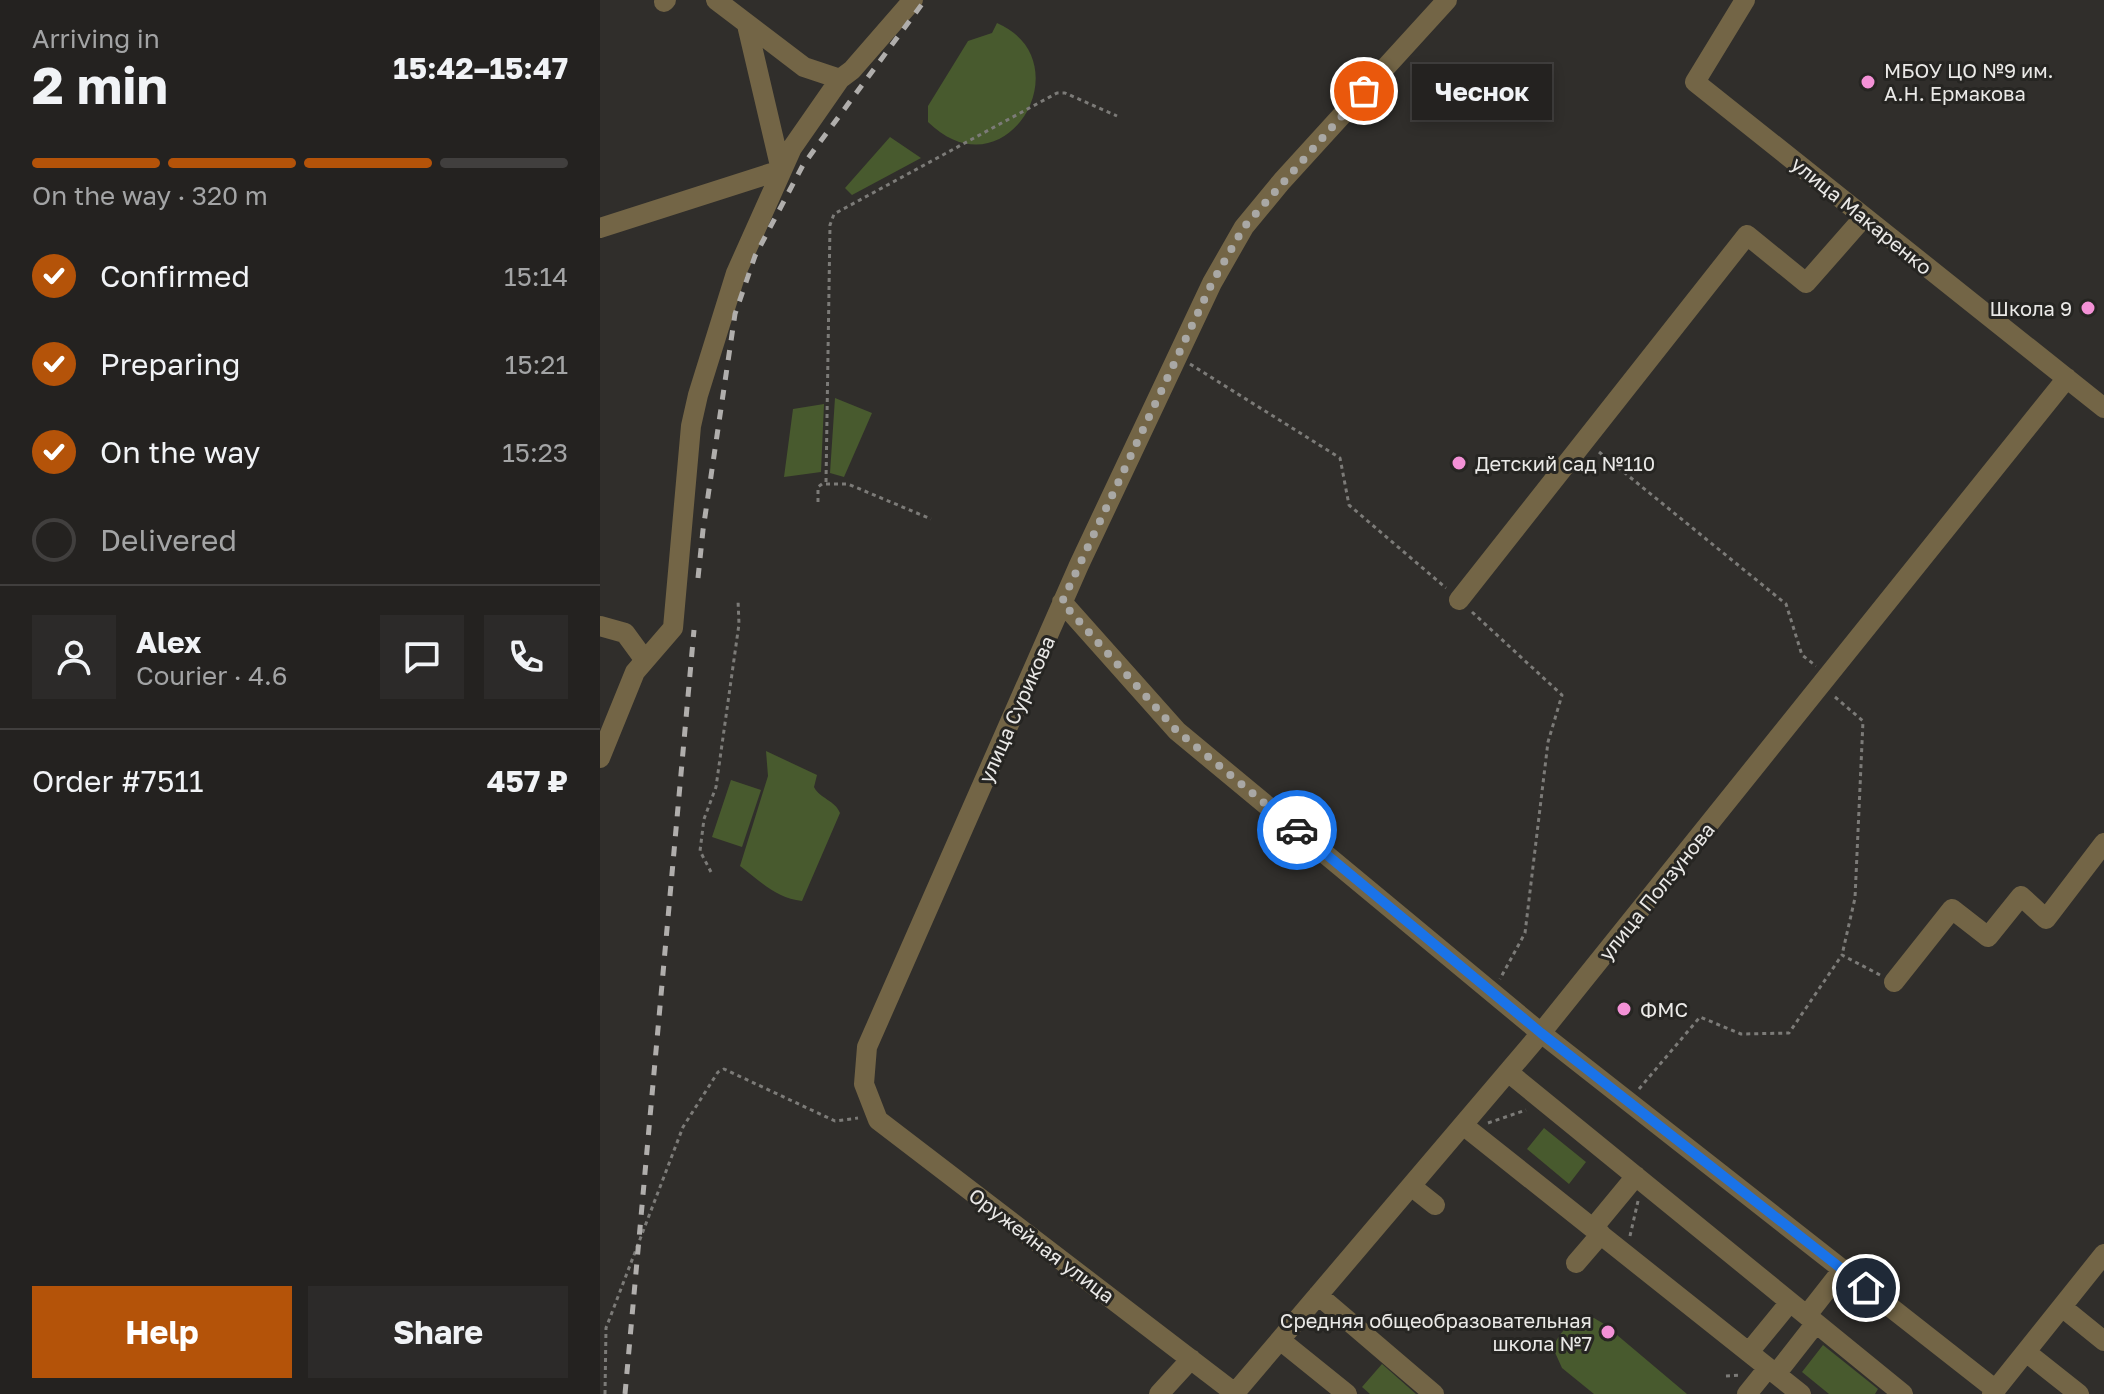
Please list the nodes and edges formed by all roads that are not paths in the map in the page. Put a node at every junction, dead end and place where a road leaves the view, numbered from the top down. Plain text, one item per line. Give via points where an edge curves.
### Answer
1 (716, 0) edge
2 (913, 0) edge
3 (1447, 0) edge
4 (1745, 0) edge
5 (747, 25) junction
6 (840, 79) junction
7 (781, 170) junction
8 (1864, 217) junction
9 (600, 228) edge
10 (2067, 378) junction
11 (2104, 408) edge
12 (1459, 600) road end
13 (1062, 602) junction
14 (600, 626) edge
15 (644, 659) junction
16 (600, 758) edge
17 (2104, 843) edge
18 (1894, 982) road end
19 (1541, 1033) junction
20 (1508, 1072) junction
21 (864, 1084) joint
22 (1467, 1127) junction
23 (1639, 1179) junction
24 (1411, 1186) junction
25 (1435, 1205) dead end
26 (1597, 1231) junction
27 (2104, 1254) edge
28 (1576, 1263) dead end
29 (1843, 1269) junction
30 (1318, 1295) junction
31 (1790, 1302) junction
32 (2062, 1307) junction
33 (1811, 1319) junction
34 (1280, 1340) junction
35 (2104, 1341) edge
36 (1749, 1352) junction
37 (2026, 1352) junction
38 (1191, 1359) junction
39 (1772, 1371) junction
40 (1994, 1392) edge
41 (1159, 1394) edge
42 (1235, 1394) edge
43 (1347, 1394) edge
44 (1434, 1394) edge
45 (1747, 1394) edge
46 (1801, 1394) edge
47 (1903, 1394) edge
48 (2079, 1394) edge

1 - 5 street
2 - 6 street
3 - 13 street, улица Сурикова via 1244,227 1212,283
4 - 8 street, улица Макаренко via 1695,82
5 - 6 street via 804,67
5 - 7 street
6 - 7 street
7 - 9 street
7 - 15 street via 736,273 694,411 673,628
8 - 10 street, улица Макаренко
8 - 12 street via 1806,283 1747,235
10 - 11 street, улица Макаренко
10 - 19 street, улица Ползунова
13 - 19 street via 1177,731
13 - 21 street, улица Сурикова via 867,1047
14 - 15 street via 625,633
15 - 16 street
17 - 18 street via 2046,919 2021,896 1988,937 1952,909
19 - 20 street, улица Ползунова
19 - 29 street
20 - 22 street, улица Ползунова
20 - 23 street
21 - 38 street, Оружейная улица via 878,1120
22 - 24 street, улица Ползунова
22 - 26 street
23 - 26 street
23 - 31 street
24 - 25 street
24 - 30 street, улица Ползунова
26 - 28 street
26 - 36 street
27 - 32 street
29 - 33 street
29 - 40 street
30 - 34 street, улица Ползунова
30 - 44 street
31 - 33 street
31 - 36 street
32 - 35 street
32 - 37 street
33 - 39 street
33 - 47 street
34 - 42 street, улица Ползунова
34 - 43 street
36 - 39 street
37 - 40 street
37 - 48 street
38 - 41 street
38 - 42 street, Оружейная улица
39 - 45 street
39 - 46 street

